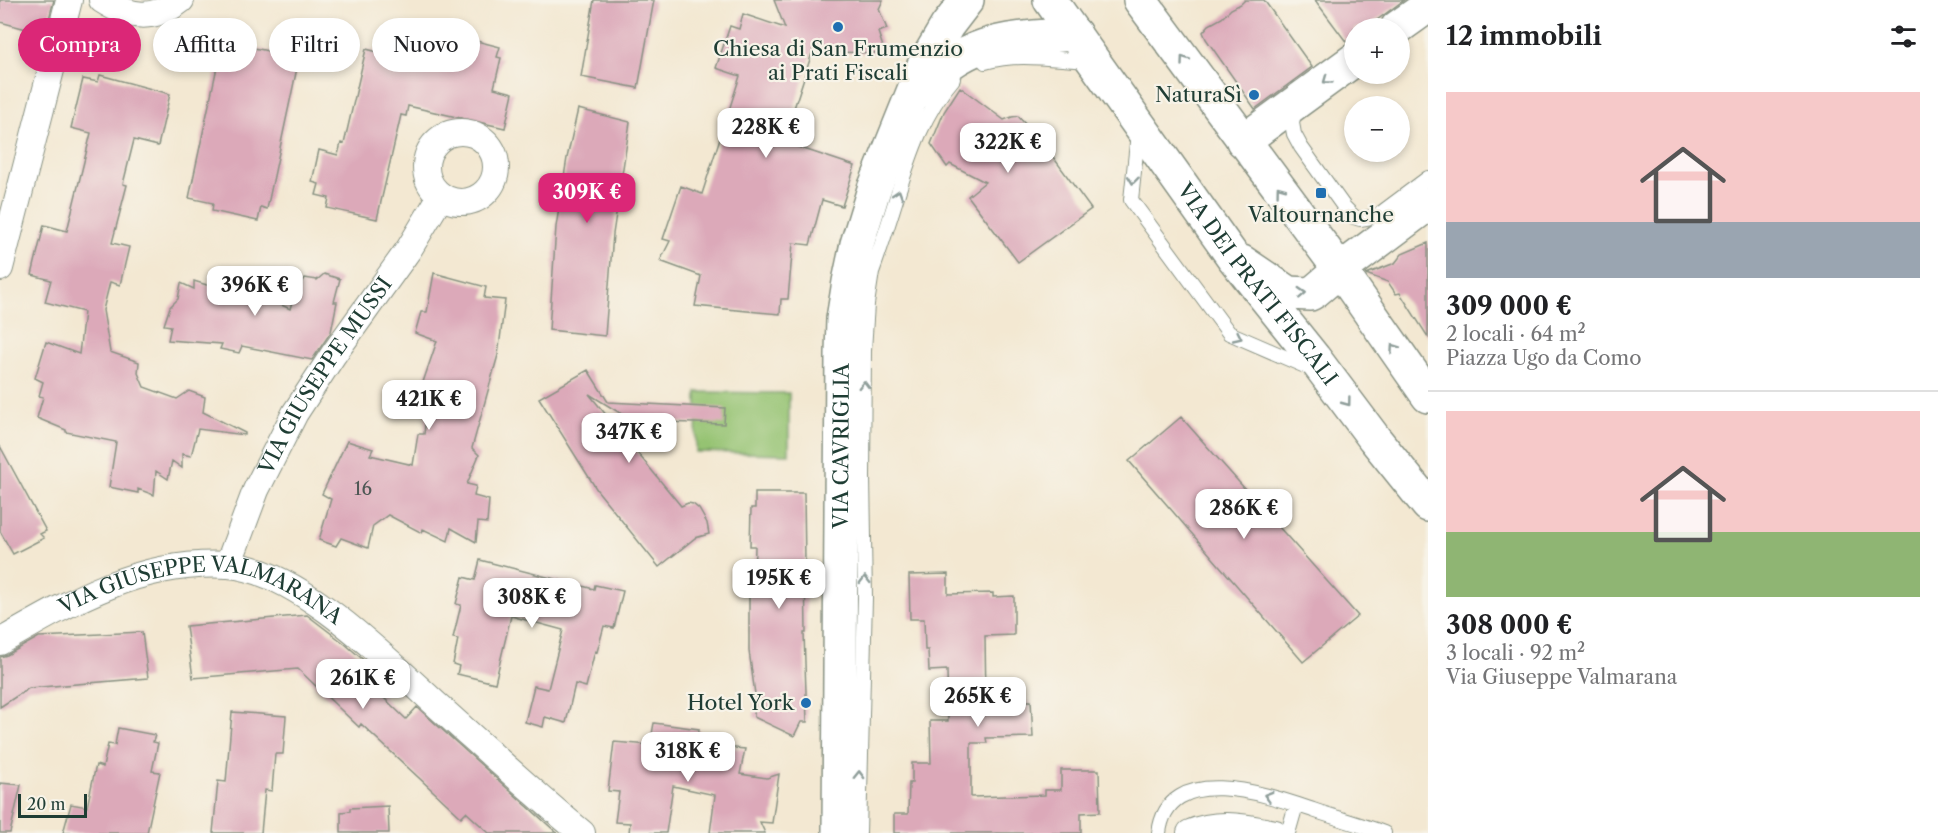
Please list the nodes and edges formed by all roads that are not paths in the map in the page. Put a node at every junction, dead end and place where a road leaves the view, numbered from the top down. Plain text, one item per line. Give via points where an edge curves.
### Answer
1 (69, 0) edge
2 (102, 0) edge
3 (181, 0) edge
4 (1050, 0) edge
5 (1140, 0) edge
6 (964, 2) edge
7 (1428, 6) edge
8 (1410, 19) edge
9 (1075, 34) junction
10 (1095, 61) junction
11 (1344, 67) edge
12 (1299, 101) junction
13 (909, 107) junction
14 (1138, 122) junction
15 (1243, 141) junction
16 (1428, 178) edge
17 (441, 196) dead end
18 (1428, 204) edge
19 (1233, 257) junction
20 (0, 268) edge
21 (1340, 270) junction
22 (1326, 375) junction
23 (1428, 396) edge
24 (1428, 505) edge
25 (228, 565) junction
26 (0, 642) edge
27 (1296, 805) junction
28 (582, 833) edge
29 (839, 833) edge
30 (859, 833) edge
31 (1159, 833) edge
32 (1190, 833) edge
33 (1275, 833) edge
34 (1288, 833) edge
35 (1384, 833) edge

1 - 20 street
2 - 3 street via 118,10 138,15 159,12
4 - 9 street
15 -> 5 street
6 - 13 street, VIA CAVRIGLIA via 924,65
7 - 8 street
9 - 10 street, VIA DEI PRATI FISCALI
9 - 13 street, VIA CAVRIGLIA via 1013,39 972,50 942,68
10 - 14 street, VIA DEI PRATI FISCALI
30 -> 10 lane via 865,598 864,350 872,272 922,126 952,80 970,68 996,59
11 -> 12 street
12 - 15 street
12 - 16 lane via 1292,116 1294,134 1354,217 1377,216
13 - 29 street, VIA CAVRIGLIA via 864,218 843,319
14 - 19 street, VIA DEI PRATI FISCALI
14 -> 22 lane via 1131,200 1229,333
21 -> 15 street
17 - 25 street, VIA GIUSEPPE MUSSI via 409,249 295,413 256,490
18 - 21 street
19 -> 21 street via 1293,294 1316,291
19 - 22 street, VIA DEI PRATI FISCALI
23 -> 21 street
22 -> 24 street, VIA DEI PRATI FISCALI
25 - 26 street, VIA GIUSEPPE VALMARANA via 164,569 132,577 72,601
25 - 28 street, VIA GIUSEPPE VALMARANA via 275,580 334,616
27 -> 31 lane via 1227,788 1197,791 1173,803 1162,819
27 - 34 lane
27 - 35 lane
32 - 33 street via 1231,825

